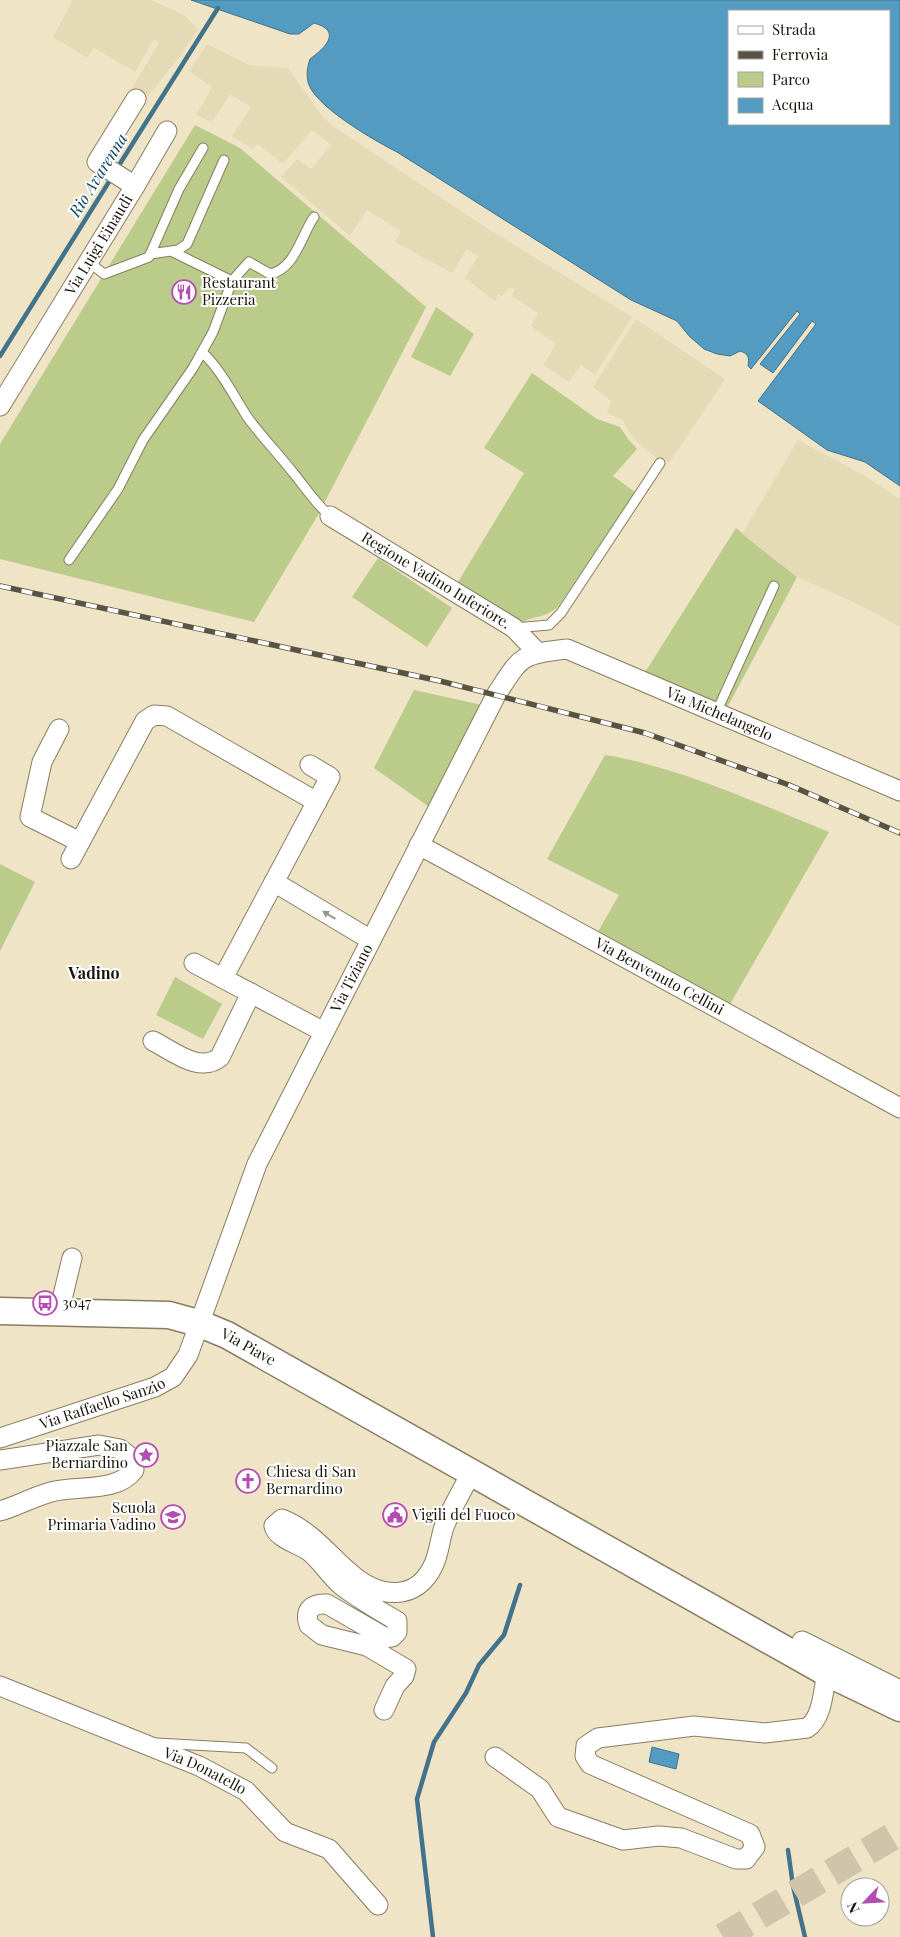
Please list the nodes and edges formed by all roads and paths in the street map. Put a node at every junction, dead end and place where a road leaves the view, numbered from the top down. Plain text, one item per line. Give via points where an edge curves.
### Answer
1 (136, 99) dead end
2 (167, 131) dead end
3 (202, 148) dead end
4 (224, 160) dead end
5 (128, 181) junction
6 (314, 217) dead end
7 (171, 251) junction
8 (150, 254) junction
9 (88, 262) junction
10 (232, 281) junction
11 (202, 352) junction
12 (0, 406) edge
13 (660, 463) dead end
14 (330, 516) joint
15 (68, 560) dead end
16 (774, 586) dead end
17 (514, 628) junction
18 (536, 652) junction
19 (716, 713) junction
20 (59, 729) dead end
21 (310, 765) dead end
22 (900, 791) edge
23 (316, 802) junction
24 (80, 842) junction
25 (420, 844) junction
26 (71, 859) dead end
27 (274, 882) junction
28 (371, 940) junction
29 (194, 963) dead end
30 (223, 978) junction
31 (251, 993) junction
32 (324, 1032) junction
33 (153, 1041) dead end
34 (900, 1108) edge
35 (72, 1258) dead end
36 (0, 1311) edge
37 (59, 1312) junction
38 (198, 1323) junction
39 (0, 1438) edge
40 (0, 1460) edge
41 (471, 1473) junction
42 (0, 1511) edge
43 (795, 1655) junction
44 (827, 1673) junction
45 (0, 1686) edge
46 (900, 1690) edge
47 (900, 1708) edge
48 (384, 1710) dead end
49 (135, 1741) junction
50 (495, 1757) dead end
51 (272, 1768) dead end
52 (378, 1905) dead end

1 - 5 street, Via Luigi Einaudi via 97,162
2 - 5 street
3 - 8 lane via 178,189
4 - 7 lane via 186,244
5 - 9 street, Via Luigi Einaudi
6 - 10 lane via 283,270 270,274 249,262
7 - 8 lane
7 - 10 lane
8 - 9 lane via 104,274
9 - 12 street, Via Luigi Einaudi
10 - 11 lane
11 - 14 lane via 223,375 248,418 268,444 313,501
11 - 15 lane via 143,440 118,489
13 - 17 lane via 561,613 549,625
14 - 17 street, Regione Vadino Inferiore.
16 - 19 lane
17 - 18 street, Regione Vadino Inferiore.
18 - 19 street, Via Michelangelo via 566,649
18 - 25 street, Via Tiziano via 519,661 496,695
19 - 22 street, Via Michelangelo
20 - 24 street via 42,762 30,817
21 - 23 street via 330,777
23 - 24 street via 167,716 154,714 145,722
23 - 27 street
24 - 26 street
25 - 28 street, Via Tiziano
25 - 34 street, Via Benvenuto Cellini
28 -> 27 street
27 - 30 street
28 - 32 street, Via Tiziano
29 - 30 street
30 - 31 street
31 - 32 street
31 - 33 street via 220,1056 212,1063 200,1065
32 - 38 street, Via Tiziano via 257,1164
35 - 37 street
36 - 37 main road, Via Piave
37 - 38 main road, Via Piave via 169,1316
38 - 39 street, Via Raffaello Sanzio via 188,1355 173,1377 155,1386
38 - 41 main road, Via Piave via 227,1335
40 - 42 street via 99,1445 120,1448 133,1459 134,1470 128,1478 117,1483 51,1492
41 - 43 main road, Via Piave
41 - 48 street via 444,1528 434,1564 419,1586 406,1593 364,1584 319,1542 290,1522 282,1519 274,1526 280,1536 312,1553 341,1585 397,1621 397,1632 386,1638 326,1604 311,1606 307,1612 309,1625 322,1635 366,1646 406,1668
43 - 44 main road, Via Piave
43 - 46 street via 802,1641
44 - 47 main road, Via Piave
44 - 50 street via 818,1716 808,1728 765,1733 694,1726 598,1738 586,1746 585,1756 590,1764 750,1834 755,1847 746,1859 736,1859 681,1838 659,1836 623,1840 558,1817 540,1788
45 - 49 street, Via Donatello
49 - 51 lane via 246,1748
49 - 52 street, Via Donatello via 199,1766 246,1792 285,1832 329,1849

